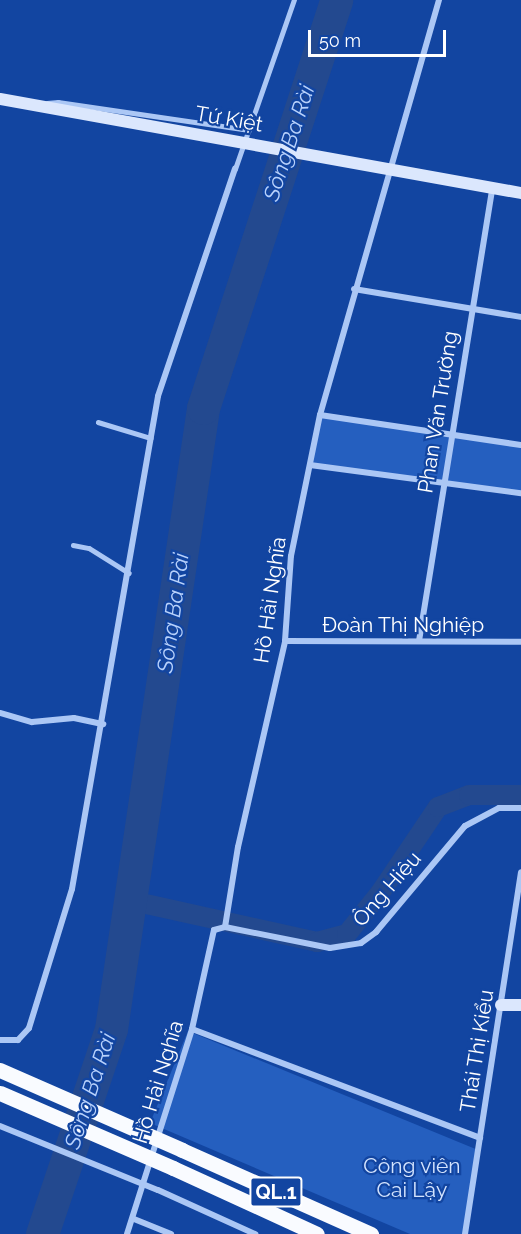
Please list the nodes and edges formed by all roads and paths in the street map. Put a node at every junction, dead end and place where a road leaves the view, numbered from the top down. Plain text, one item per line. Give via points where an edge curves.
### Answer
1 (294, 0) edge
2 (439, 0) edge
3 (0, 99) edge
4 (249, 138) junction
5 (235, 169) joint
6 (388, 169) junction
7 (492, 188) junction
8 (521, 193) edge
9 (354, 289) junction
10 (470, 307) junction
11 (521, 317) edge
12 (320, 416) junction
13 (98, 422) dead end
14 (453, 434) junction
15 (151, 438) junction
16 (521, 445) edge
17 (309, 465) junction
18 (444, 482) junction
19 (521, 493) edge
20 (73, 545) dead end
21 (129, 573) junction
22 (285, 641) junction
23 (419, 641) junction
24 (521, 642) edge
25 (0, 713) edge
26 (103, 724) junction
27 (521, 808) edge
28 (521, 872) edge
29 (225, 927) junction
30 (501, 1005) junction
31 (521, 1005) edge
32 (192, 1029) junction
33 (0, 1040) edge
34 (0, 1070) edge
35 (0, 1093) edge
36 (0, 1126) edge
37 (480, 1138) junction
38 (134, 1219) junction
39 (127, 1234) edge
40 (171, 1234) edge
41 (255, 1234) edge
42 (317, 1234) edge
43 (371, 1234) edge
44 (465, 1234) edge

1 - 4 lane
2 - 6 street, Hồ Hải Nghĩa
3 - 4 street, Tứ Kiệt
4 - 5 lane
4 - 6 street, Tứ Kiệt
5 - 15 street via 165,368
6 - 7 street, Tứ Kiệt
6 - 9 street, Hồ Hải Nghĩa
7 - 8 street, Tứ Kiệt
7 - 10 street, Phan Văn Trường
9 - 10 street
9 - 12 street, Hồ Hải Nghĩa
10 - 11 street
10 - 14 street, Phan Văn Trường
12 - 14 street
12 - 17 street, Hồ Hải Nghĩa
13 - 15 lane
14 - 16 street
14 - 18 street, Phan Văn Trường
15 - 21 street
17 - 18 street
17 - 22 street, Hồ Hải Nghĩa via 291,556
18 - 19 street
18 - 23 street, Phan Văn Trường
20 - 21 lane via 89,549
21 - 26 street
22 - 23 street, Đoàn Thị Nghiệp
22 - 29 street, Hồ Hải Nghĩa via 238,847
23 - 24 street, Đoàn Thị Nghiệp
25 - 26 street via 32,722 74,718
26 - 33 street via 72,889 40,1001 29,1028 18,1040
27 - 29 street, Ông Hiệu via 499,808 465,826 376,932 361,943 330,948
28 - 30 street, Thái Thị Kiểu
29 - 32 street, Hồ Hải Nghĩa via 214,930
30 - 31 street
30 - 37 street, Thái Thị Kiểu
32 - 37 street
32 - 38 street, Hồ Hải Nghĩa
34 - 43 main road, QL.1, bridge
35 - 42 main road, QL.1, bridge
36 - 41 street, bridge
37 - 44 street, Thái Thị Kiểu
38 - 39 street, Hồ Hải Nghĩa
38 - 40 street

